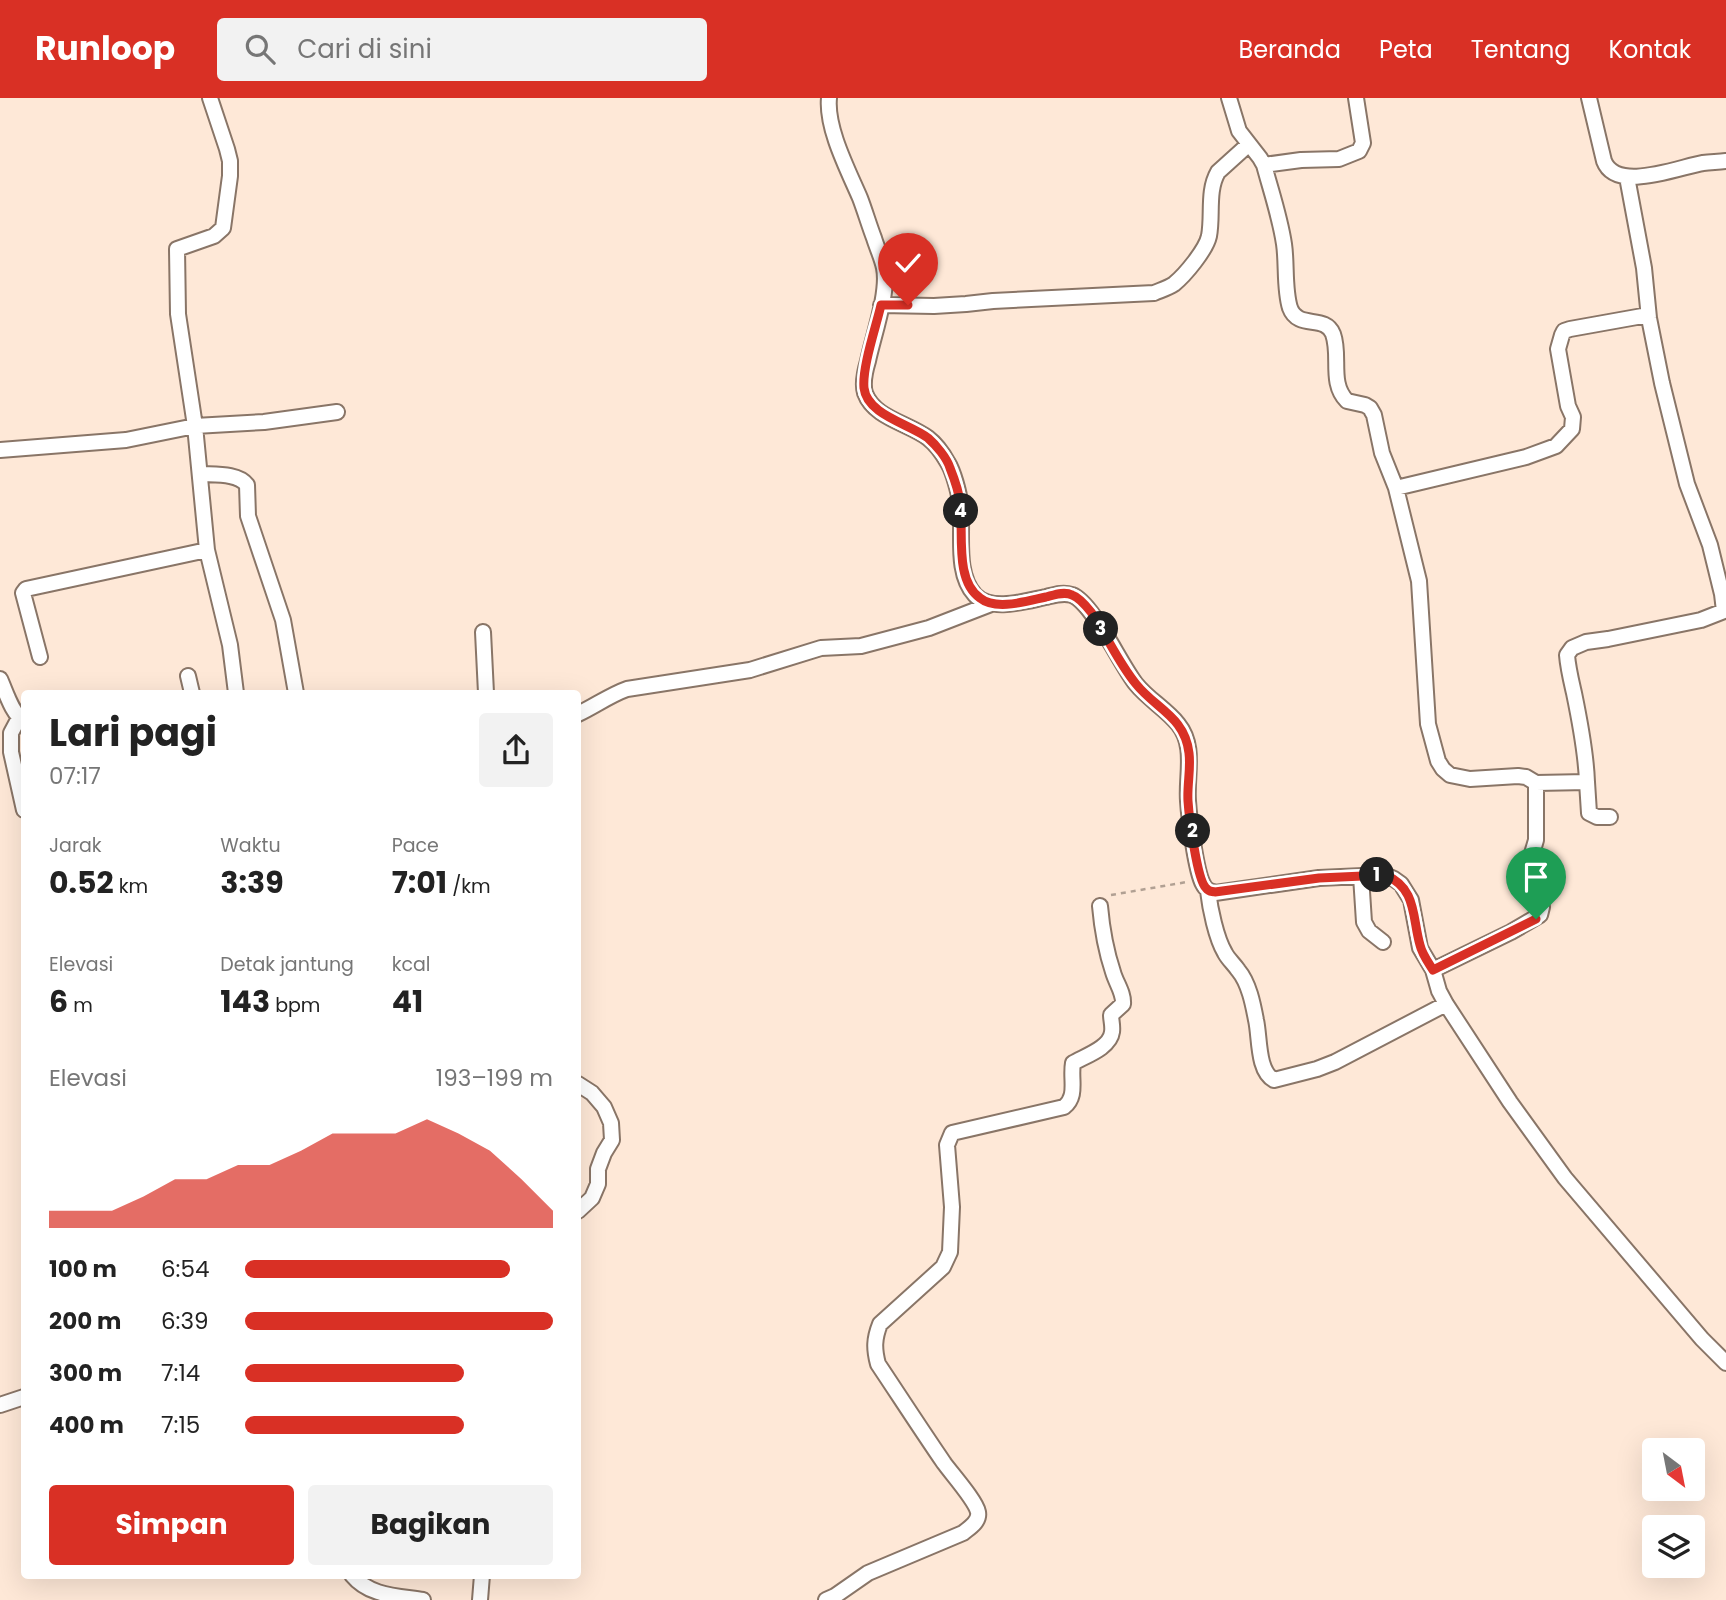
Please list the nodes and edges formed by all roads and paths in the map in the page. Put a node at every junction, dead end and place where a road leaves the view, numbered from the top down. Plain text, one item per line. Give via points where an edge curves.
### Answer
1 (210, 98) edge
2 (829, 98) edge
3 (1229, 98) edge
4 (1356, 98) edge
5 (1589, 98) edge
6 (1249, 144) junction
7 (1726, 161) edge
8 (1264, 165) junction
9 (1627, 177) junction
10 (881, 305) junction
11 (1648, 315) junction
12 (337, 412) dead end
13 (195, 426) junction
14 (0, 450) edge
15 (200, 474) junction
16 (1396, 488) junction
17 (207, 550) junction
18 (991, 604) junction
19 (1725, 614) edge
20 (483, 632) dead end
21 (40, 657) dead end
22 (188, 676) dead end
23 (0, 679) edge
24 (191, 690) edge
25 (236, 690) edge
26 (295, 690) edge
27 (486, 690) edge
28 (581, 712) edge
29 (21, 719) edge
30 (21, 721) edge
31 (1587, 782) junction
32 (1536, 783) junction
33 (21, 797) edge
34 (1610, 817) dead end
35 (1361, 876) junction
36 (1204, 885) junction
37 (1100, 906) joint
38 (1383, 942) dead end
39 (1433, 970) junction
40 (1446, 1004) junction
41 (581, 1086) edge
42 (581, 1208) edge
43 (1726, 1363) edge
44 (21, 1398) edge
45 (0, 1405) edge
46 (356, 1579) edge
47 (482, 1579) edge
48 (385, 1597) edge
49 (833, 1599) edge
50 (423, 1600) edge
51 (480, 1600) edge

1 - 13 street via 229,161 222,228 214,236 177,250 178,314
2 - 10 street via 837,141 884,269
3 - 6 street via 1239,131
4 - 8 street via 1363,144 1359,151 1339,159
5 - 9 street via 1607,169
6 - 8 street
6 - 10 street via 1215,176 1209,239 1171,286 1154,293
7 - 9 street
8 - 16 street via 1284,244 1290,307 1298,318 1322,322 1331,329 1338,389 1346,401 1370,408
9 - 11 street
10 - 18 street via 864,390 871,405 927,438 949,464 960,501 965,577 975,594
11 - 16 street via 1564,331 1559,349 1573,417 1572,429 1556,446
11 - 19 street via 1687,484 1710,545
12 - 13 street
13 - 14 street via 127,440
13 - 15 street
15 - 17 street
15 - 26 street via 245,480 248,516 283,620
16 - 32 street via 1419,581 1428,724 1438,761 1450,775 1470,779 1518,776
17 - 21 street via 26,589 23,593
17 - 25 street via 230,645
18 - 28 street via 929,628 861,646 821,648 750,670 628,689
18 - 36 street via 1073,595 1090,610 1138,686 1180,726 1189,755 1188,800
19 - 31 street via 1572,648 1567,655 1568,671
20 - 27 street
22 - 24 street
23 - 29 street
30 - 33 street via 11,733
31 - 32 street
31 - 34 street via 1589,813
32 - 39 street via 1536,840 1531,857 1540,915
35 - 36 street via 1215,892
35 - 38 street via 1364,922
35 - 39 street via 1385,875 1401,884 1411,900 1420,948
36 - 37 path via 1107,895
36 - 40 street via 1224,952 1248,990 1265,1073 1274,1080 1335,1062
37 - 49 street via 1103,939 1123,999 1111,1015 1110,1039 1073,1063 1073,1096 1068,1105 952,1133 947,1145 950,1252 943,1267 880,1324 876,1334 878,1364 974,1503 978,1518 963,1533 868,1573
39 - 40 street
40 - 43 street via 1565,1178
41 - 42 street via 604,1107 612,1140 598,1169 592,1198
44 - 45 street
46 - 48 street
47 - 51 street
48 - 50 street

